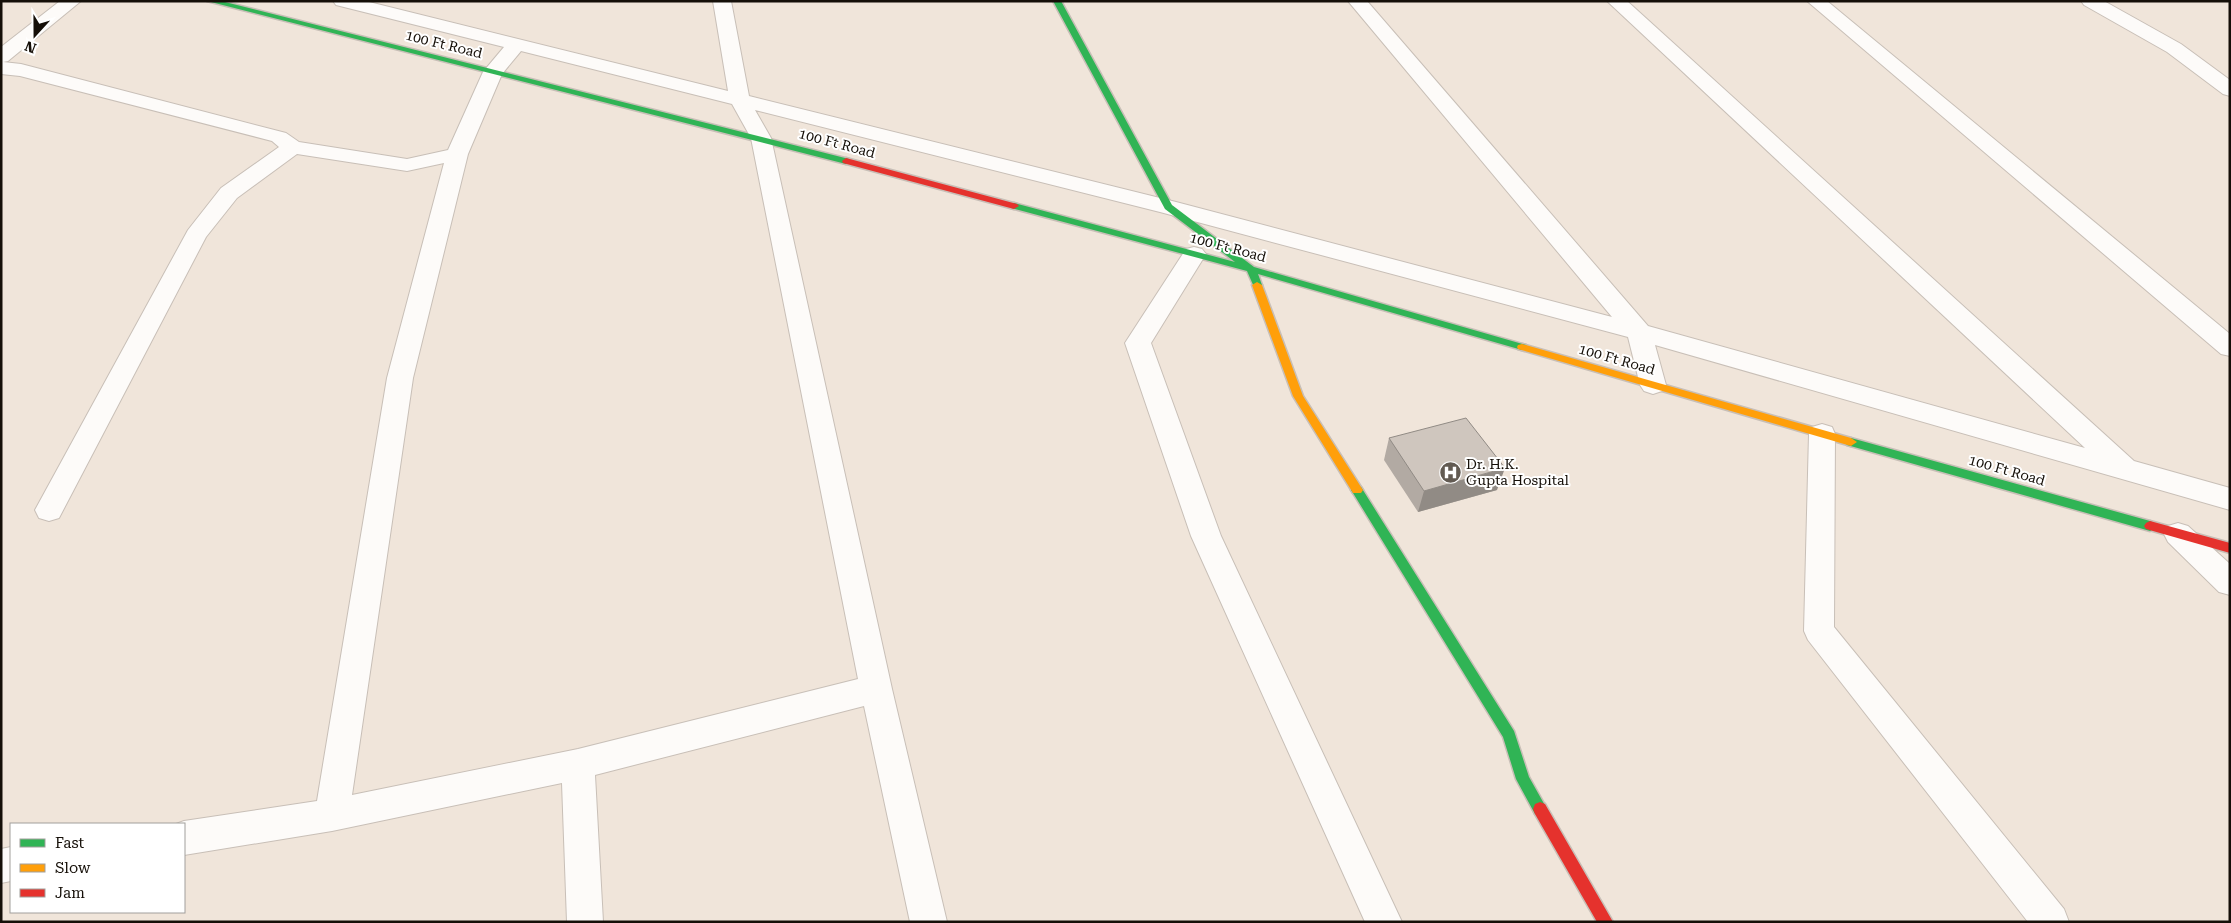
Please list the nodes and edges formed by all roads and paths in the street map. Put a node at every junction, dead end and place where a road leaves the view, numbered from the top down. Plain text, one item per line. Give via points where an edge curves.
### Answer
1 (72, 1) edge
2 (211, 1) edge
3 (342, 1) edge
4 (722, 1) edge
5 (1057, 1) edge
6 (1357, 1) edge
7 (1616, 1) edge
8 (1816, 1) edge
9 (2090, 1) edge
10 (516, 45) junction
11 (1, 57) edge
12 (1, 68) edge
13 (493, 72) junction
14 (2230, 90) edge
15 (740, 101) junction
16 (761, 138) junction
17 (293, 147) junction
18 (457, 154) junction
19 (1168, 207) junction
20 (1194, 254) junction
21 (1251, 269) junction
22 (1639, 332) junction
23 (2230, 348) edge
24 (1653, 386) junction
25 (1822, 434) junction
26 (2126, 470) junction
27 (2230, 499) edge
28 (49, 510) dead end
29 (2178, 534) junction
30 (2230, 548) edge
31 (2230, 583) edge
32 (876, 689) junction
33 (578, 764) junction
34 (332, 815) junction
35 (185, 838) edge
36 (585, 922) edge
37 (929, 922) edge
38 (1384, 922) edge
39 (1606, 922) edge
40 (2051, 922) edge

1 - 11 street
2 - 13 street, 100 Ft Road
3 - 10 street
4 - 15 street
5 - 19 street
6 - 22 street
7 - 26 street
8 - 23 street
9 - 14 street via 2174,48
10 - 13 street
10 - 15 street
12 - 17 street via 22,70 279,138
13 - 16 street, 100 Ft Road
13 - 18 street
15 - 16 street
15 - 19 street
16 - 20 street, 100 Ft Road
16 - 32 street
17 - 18 street via 407,165
17 - 28 street via 228,193 196,235
18 - 34 street via 400,378
19 - 21 street
19 - 22 street
20 - 21 street, 100 Ft Road
20 - 38 street via 1138,342 1206,536
21 - 24 street, 100 Ft Road
21 - 39 street via 1298,396 1508,735 1523,779
22 - 24 street
22 - 26 street
24 - 25 street, 100 Ft Road
25 - 29 street, 100 Ft Road
25 - 40 street via 1819,631
26 - 27 street
29 - 30 street, 100 Ft Road
29 - 31 street
32 - 33 street
32 - 37 street
33 - 34 street
33 - 36 street
34 - 35 street

